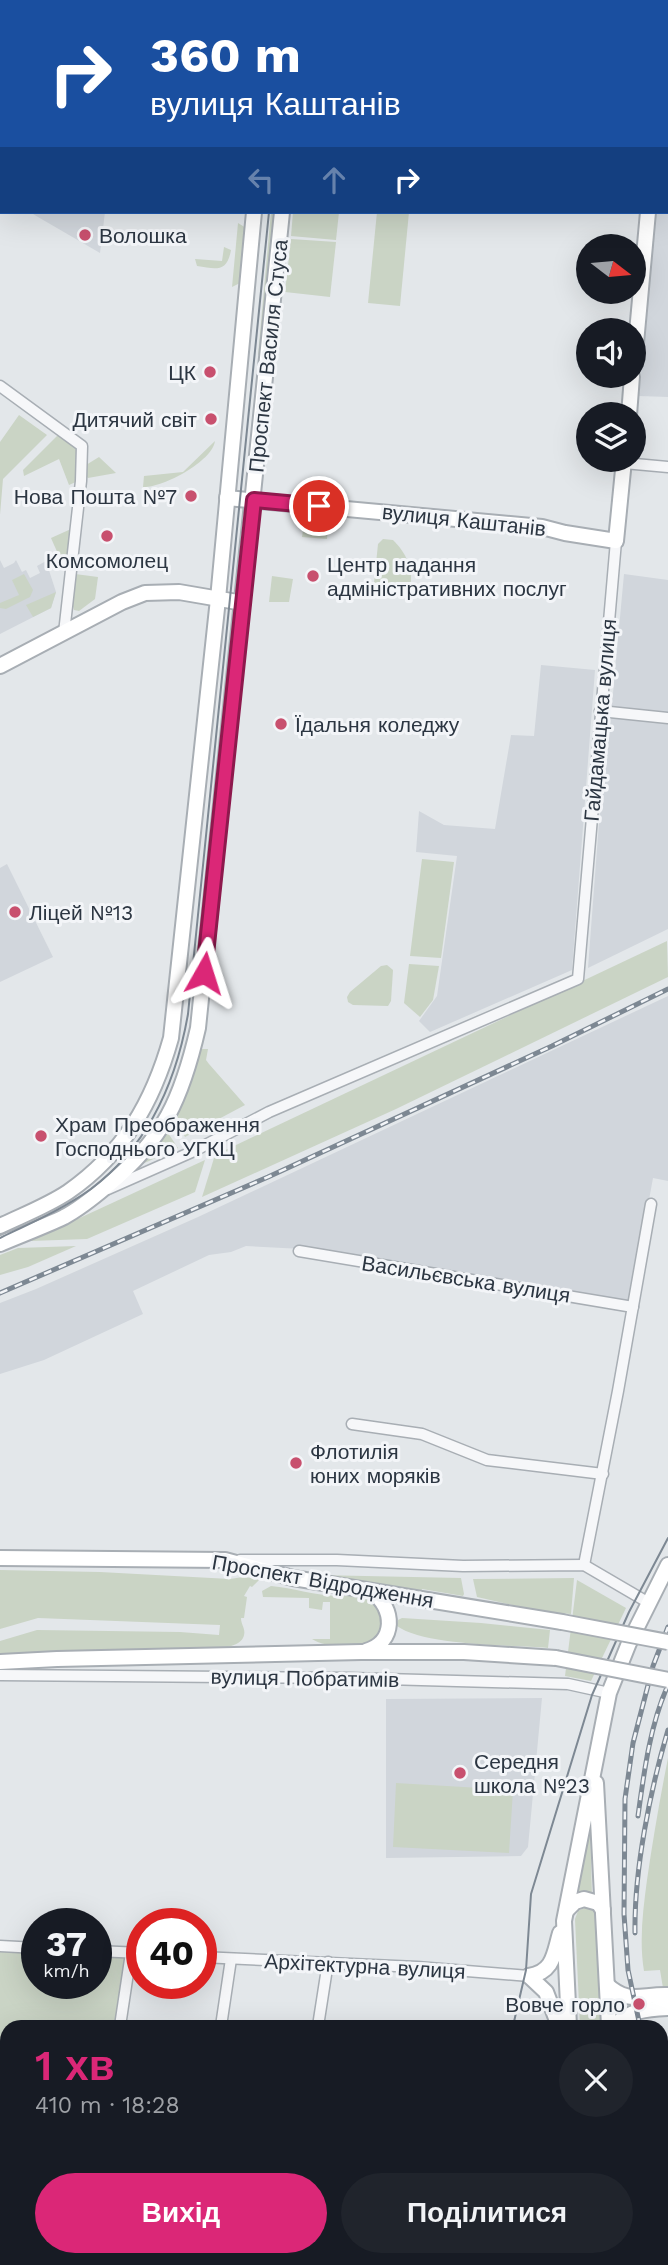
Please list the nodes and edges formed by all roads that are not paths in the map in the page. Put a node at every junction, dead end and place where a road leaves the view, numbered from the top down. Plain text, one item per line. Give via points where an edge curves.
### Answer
1 (254, 214) edge
2 (282, 214) edge
3 (648, 214) edge
4 (638, 318) edge
5 (0, 386) edge
6 (646, 464) edge
7 (668, 467) edge
8 (623, 472) edge
9 (227, 498) junction
10 (254, 500) junction
11 (616, 541) junction
12 (218, 599) junction
13 (243, 603) junction
14 (64, 633) junction
15 (0, 666) edge
16 (600, 711) junction
17 (668, 718) edge
18 (98, 1194) junction
19 (651, 1205) dead end
20 (0, 1226) edge
21 (0, 1244) edge
22 (299, 1251) dead end
23 (633, 1307) junction
24 (352, 1424) dead end
25 (603, 1474) junction
26 (0, 1558) edge
27 (225, 1560) junction
28 (668, 1565) edge
29 (584, 1566) junction
30 (372, 1592) junction
31 (649, 1603) junction
32 (668, 1642) edge
33 (361, 1652) junction
34 (0, 1662) edge
35 (0, 1675) edge
36 (668, 1680) edge
37 (609, 1692) junction
38 (595, 1770) junction
39 (603, 1910) junction
40 (566, 1915) junction
41 (0, 1946) edge
42 (21, 1947) edge
43 (217, 1958) edge
44 (231, 1959) junction
45 (328, 1962) junction
46 (529, 1976) junction
47 (607, 1985) junction
48 (668, 1995) edge
49 (126, 1999) edge
50 (668, 2008) edge
51 (121, 2020) edge
52 (221, 2020) edge
53 (319, 2020) edge
54 (557, 2020) edge
55 (569, 2020) edge
56 (608, 2020) edge
57 (621, 2020) edge

1 - 9 street, Проспект Василя Стуса
2 - 10 street, Проспект Василя Стуса
3 - 4 street
5 - 14 street via 82,446
6 - 7 street
8 - 11 street, Гайдамацька вулиця
9 - 10 street, вулиця Каштанів
9 - 12 street, Проспект Василя Стуса
10 - 11 street, вулиця Каштанів via 542,527
10 - 13 street, Проспект Василя Стуса
11 - 16 street, Гайдамацька вулиця
12 - 13 street
12 - 14 street via 145,593
12 - 20 street, Проспект Василя Стуса via 175,1009 162,1072 132,1127 89,1175 67,1192
13 - 18 street, Проспект Василя Стуса via 192,1055 176,1104 161,1129 129,1168
14 - 15 street
16 - 17 street
16 - 18 street, Гайдамацька вулиця via 578,979 269,1112
18 - 21 street, Проспект Василя Стуса via 66,1216
19 - 23 street
22 - 23 street, Васильєвська вулиця
23 - 25 street
24 - 25 street via 422,1434 486,1460
25 - 29 street
26 - 27 street, Проспект Відродження
27 - 29 street
27 - 30 street, Проспект Відродження
28 - 31 street
29 - 31 street
30 - 32 street, Проспект Відродження, bridge
30 - 33 street via 386,1606 389,1626 380,1644
31 - 37 street
33 - 34 street
33 - 36 street, bridge via 556,1658
35 - 37 street, вулиця Побратимів via 568,1684
37 - 38 street
38 - 39 street
38 - 40 street
39 - 40 street via 598,1903 584,1899 575,1902
39 - 47 street
40 - 46 street via 550,1965
40 - 55 street
41 - 42 street
43 - 44 street, Архітектурна вулиця
44 - 45 street, Архітектурна вулиця
44 - 52 street
45 - 46 street, Архітектурна вулиця
45 - 53 street
46 - 54 street via 546,1992
47 - 48 street via 627,1998
47 - 56 street
49 - 51 street
50 - 57 street via 635,2012

